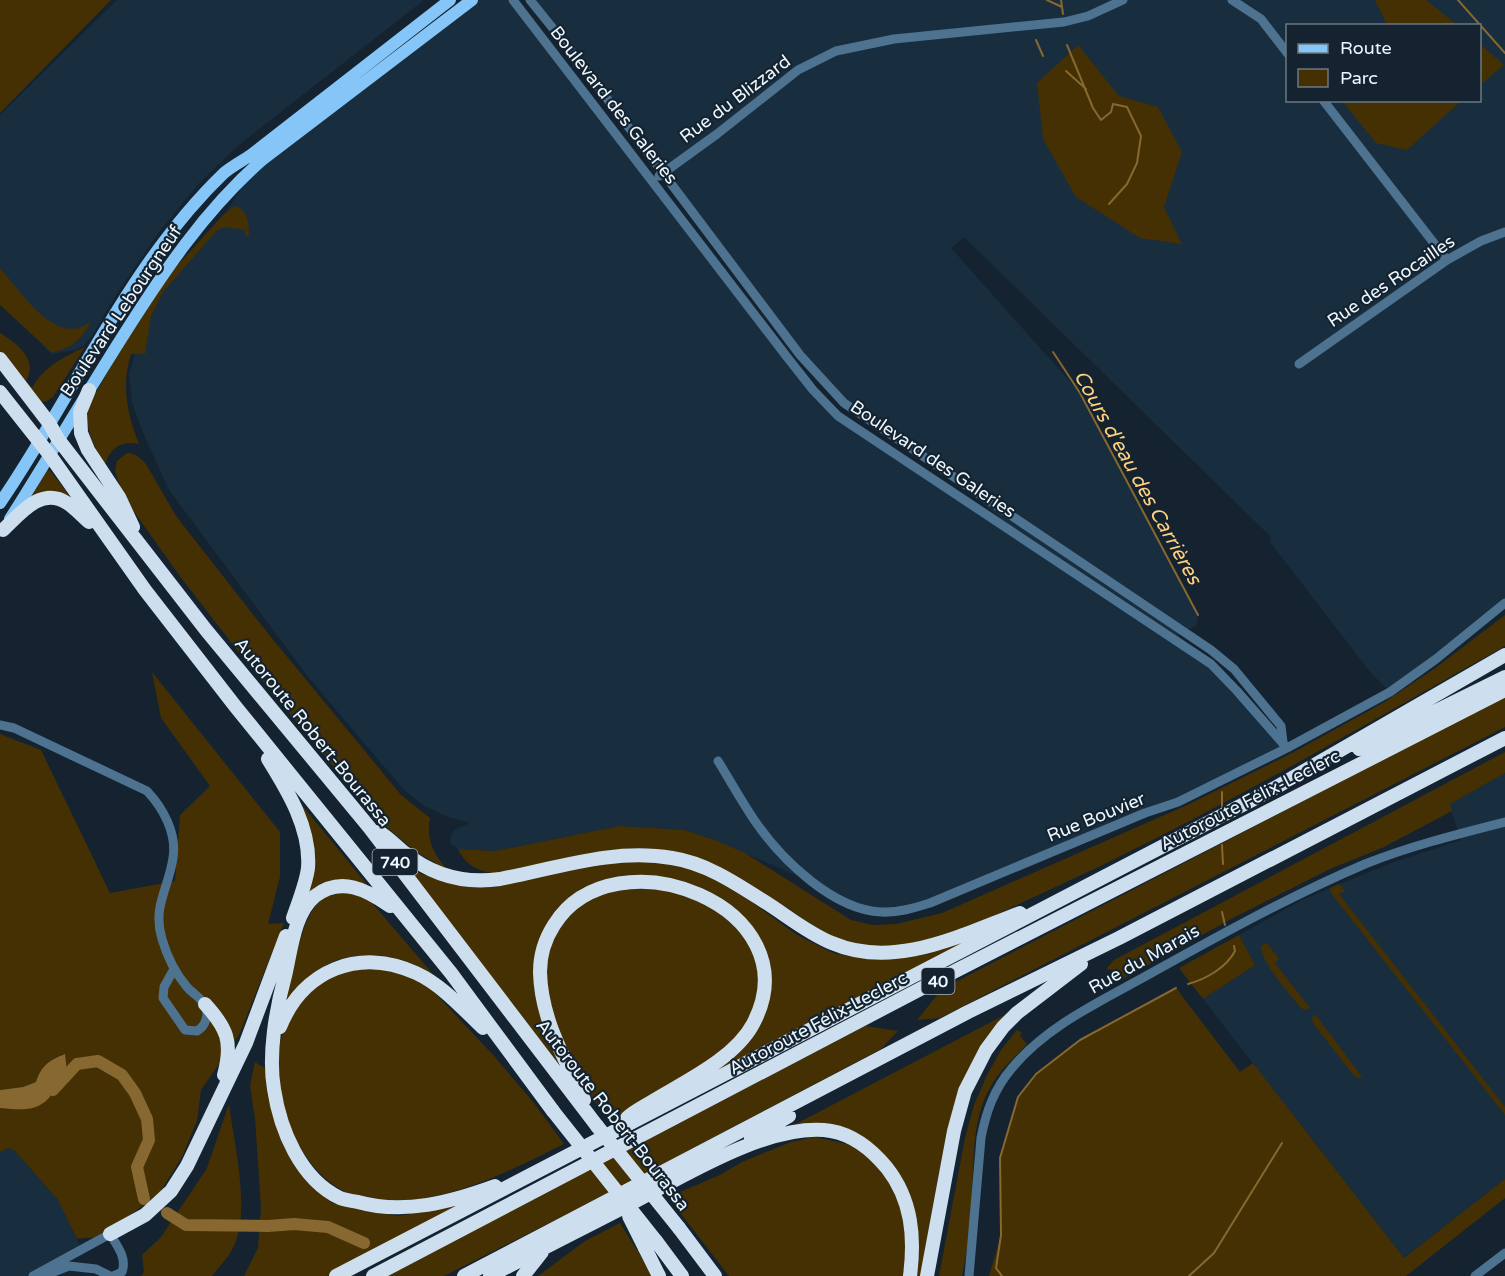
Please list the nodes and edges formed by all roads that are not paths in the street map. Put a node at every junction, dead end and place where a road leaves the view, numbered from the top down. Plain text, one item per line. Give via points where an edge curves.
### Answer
1 (450, 0) edge
2 (472, 0) edge
3 (513, 0) edge
4 (530, 0) edge
5 (1123, 0) edge
6 (1232, 0) edge
7 (1286, 53) edge
8 (1325, 102) edge
9 (663, 174) junction
10 (652, 182) junction
11 (1505, 232) edge
12 (1447, 260) junction
13 (0, 359) edge
14 (1299, 364) dead end
15 (88, 390) junction
16 (0, 392) edge
17 (49, 423) junction
18 (58, 439) junction
19 (38, 441) junction
20 (49, 454) junction
21 (0, 503) edge
22 (2, 532) edge
23 (107, 538) junction
24 (147, 555) junction
25 (1505, 603) edge
26 (1505, 655) edge
27 (1505, 677) edge
28 (1505, 690) edge
29 (235, 706) junction
30 (0, 725) edge
31 (1505, 738) edge
32 (1285, 745) junction
33 (718, 761) dead end
34 (1274, 789) junction
35 (1505, 822) edge
36 (369, 827) junction
37 (1073, 894) junction
38 (406, 919) junction
39 (1119, 938) junction
40 (174, 969) junction
41 (204, 1004) junction
42 (968, 1012) junction
43 (274, 1040) junction
44 (510, 1055) junction
45 (579, 1097) junction
46 (205, 1127) junction
47 (615, 1132) junction
48 (727, 1154) junction
49 (548, 1167) junction
50 (110, 1234) junction
51 (650, 1245) junction
52 (546, 1247) junction
53 (1505, 1253) edge
54 (33, 1276) edge
55 (44, 1276) edge
56 (112, 1276) edge
57 (336, 1276) edge
58 (373, 1276) edge
59 (464, 1276) edge
60 (490, 1276) edge
61 (523, 1276) edge
62 (659, 1276) edge
63 (682, 1276) edge
64 (717, 1276) edge
65 (910, 1276) edge
66 (927, 1276) edge
67 (969, 1276) edge
68 (1475, 1276) edge

1 - 17 main road, Boulevard Lebourgneuf via 226,171 162,243
2 - 15 main road, Boulevard Lebourgneuf via 236,184 175,256
3 - 10 street, Boulevard des Galeries
4 - 9 street, Boulevard des Galeries
5 - 9 street, Rue du Blizzard via 1064,22 894,39 836,51 798,70
6 - 7 street via 1261,19
8 - 12 street
9 - 10 street, Rue du Blizzard
9 - 32 street, Boulevard des Galeries via 800,355 844,404 1211,650 1234,669 1281,726
10 - 32 street, Boulevard des Galeries via 813,390 838,416 1211,664
11 - 12 street, Rue des Rocailles
12 - 14 street, Rue des Rocailles
13 - 17 highway, Autoroute Robert-Bourassa
15 - 18 main road, Boulevard Lebourgneuf
15 - 24 highway via 80,412 81,433
16 - 19 highway
17 - 18 highway, Autoroute Robert-Bourassa
17 - 19 main road, Boulevard Lebourgneuf
18 - 20 main road, Boulevard Lebourgneuf
18 - 24 highway, Autoroute Robert-Bourassa / 740
19 - 20 highway
19 - 21 main road, Boulevard Lebourgneuf
20 - 22 main road, Boulevard Lebourgneuf
20 - 23 highway, 740
22 - 23 highway via 32,502 50,498 66,502
23 - 29 highway, 740
24 - 36 highway, Autoroute Robert-Bourassa / 740
25 - 32 street, Rue Bouvier via 1390,692
26 - 34 highway
27 - 34 highway
28 - 58 highway, Autoroute Félix-Leclerc / 40 via 926,986
29 - 38 highway, 740
29 - 46 highway via 288,791 307,850 308,870 246,1042
30 - 40 street via 147,791 157,802 168,820 172,839 173,857 158,920
31 - 39 highway, 40
32 - 33 street, Rue Bouvier via 1178,802 930,903 893,912 849,905 793,865 757,824
34 - 37 highway
35 - 67 street, Rue du Marais via 1382,858 1320,885 1086,1009 1032,1047 1012,1068 984,1119
36 - 37 highway via 423,866 458,879 500,879 617,855 673,858 708,869 740,886 830,943 866,952 913,951 935,945
36 - 45 highway, Autoroute Robert-Bourassa / 740
37 - 47 highway
38 - 43 highway via 357,887 335,887 313,898 301,916 293,942
38 - 44 highway, 740
39 - 42 highway, 40
39 - 66 highway via 1017,1013 986,1050 965,1091 954,1131
40 - 41 street
40 - 41 street via 163,998 185,1030 202,1028 207,1015
41 - 46 highway via 228,1036 228,1060
42 - 48 highway
42 - 59 highway, 40
43 - 44 highway via 292,1002 321,975 351,963 385,963 416,973 443,990
43 - 49 highway via 273,1088 286,1132 315,1180 340,1198 373,1207 415,1208 466,1196
44 - 51 highway, 740, bridge via 614,1188
45 - 47 highway via 552,1031 541,985 544,948 559,916 583,895 630,882 685,890 735,916 756,943 764,967 764,990 753,1025 715,1063 629,1116
45 - 64 highway, Autoroute Robert-Bourassa, bridge via 597,1126
46 - 50 highway via 171,1191 145,1215
47 - 49 highway
48 - 52 highway
48 - 65 highway via 771,1137 803,1131 831,1131 856,1140 878,1157 903,1194 913,1249
49 - 57 highway
50 - 54 street
50 - 56 street via 125,1263 122,1272
51 - 62 highway
51 - 63 highway
52 - 60 highway
52 - 61 highway
53 - 68 street
55 - 56 street via 69,1266 96,1269

